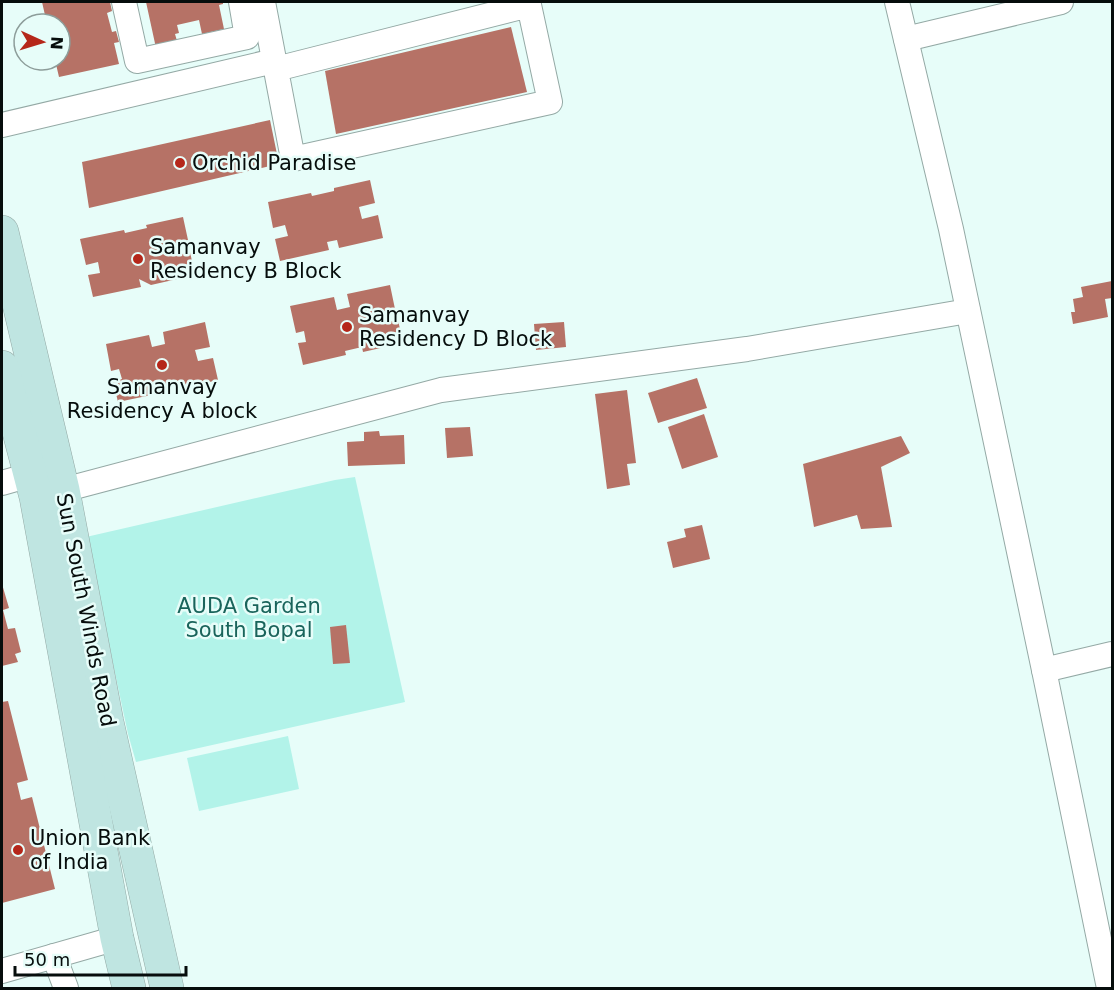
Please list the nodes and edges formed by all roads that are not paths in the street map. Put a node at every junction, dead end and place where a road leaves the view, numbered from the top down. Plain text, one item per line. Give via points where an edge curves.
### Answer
1 (124, 2) edge
2 (241, 2) edge
3 (263, 2) edge
4 (897, 2) edge
5 (1061, 2) edge
6 (906, 39) junction
7 (275, 65) junction
8 (2, 125) edge
9 (2, 232) edge
10 (968, 311) junction
11 (2, 367) edge
12 (33, 486) edge
13 (1113, 654) edge
14 (1044, 670) junction
15 (117, 938) junction
16 (54, 956) junction
17 (2, 971) edge
18 (66, 988) edge
19 (129, 988) edge
20 (167, 988) edge
21 (1109, 988) edge

1 - 2 street via 137,61 247,38
3 - 7 street
4 - 6 street
5 - 6 street
6 - 10 street
7 - 7 street via 529,5 550,102 293,159
7 - 8 street
9 - 12 street, Sun South Winds Road
10 - 12 street via 747,349 441,390
10 - 14 street
11 - 12 street
12 - 15 street
12 - 20 street, Sun South Winds Road via 107,722
13 - 14 street
14 - 21 street
15 - 16 street
15 - 19 street
16 - 17 street
16 - 18 street

